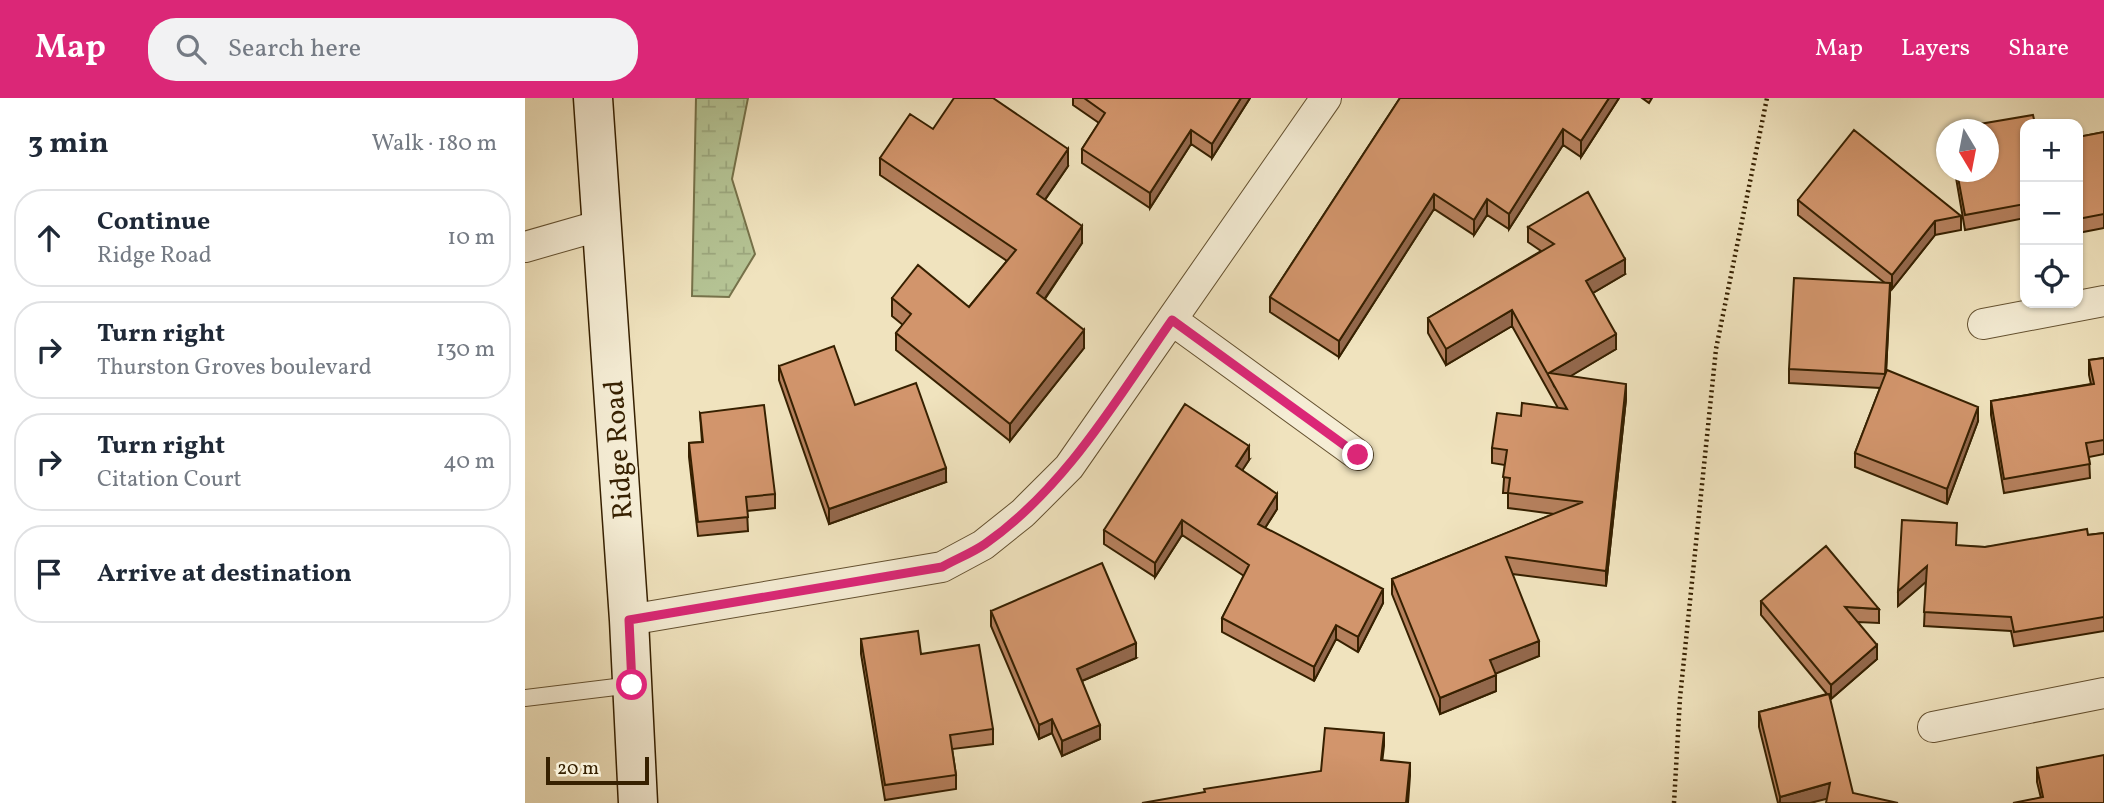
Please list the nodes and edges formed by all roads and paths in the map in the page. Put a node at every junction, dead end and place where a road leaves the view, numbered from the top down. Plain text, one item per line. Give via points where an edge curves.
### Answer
1 (593, 98) edge
2 (1326, 98) edge
3 (1767, 98) edge
4 (602, 225) junction
5 (525, 247) edge
6 (2104, 301) edge
7 (1172, 320) junction
8 (1983, 324) dead end
9 (1358, 455) dead end
10 (629, 620) junction
11 (632, 685) junction
12 (2104, 693) edge
13 (525, 698) edge
14 (1933, 727) dead end
15 (638, 803) edge
16 (1674, 803) edge

1 - 4 street, Ridge Road
2 - 7 street
3 - 16 path via 1716,349 1680,698
4 - 5 street
4 - 10 street, Ridge Road
6 - 8 street
7 - 9 street
7 - 10 street via 1069,467 983,545 942,567
10 - 11 street, Ridge Road
11 - 13 lane
11 - 15 street, Ridge Road
12 - 14 street

